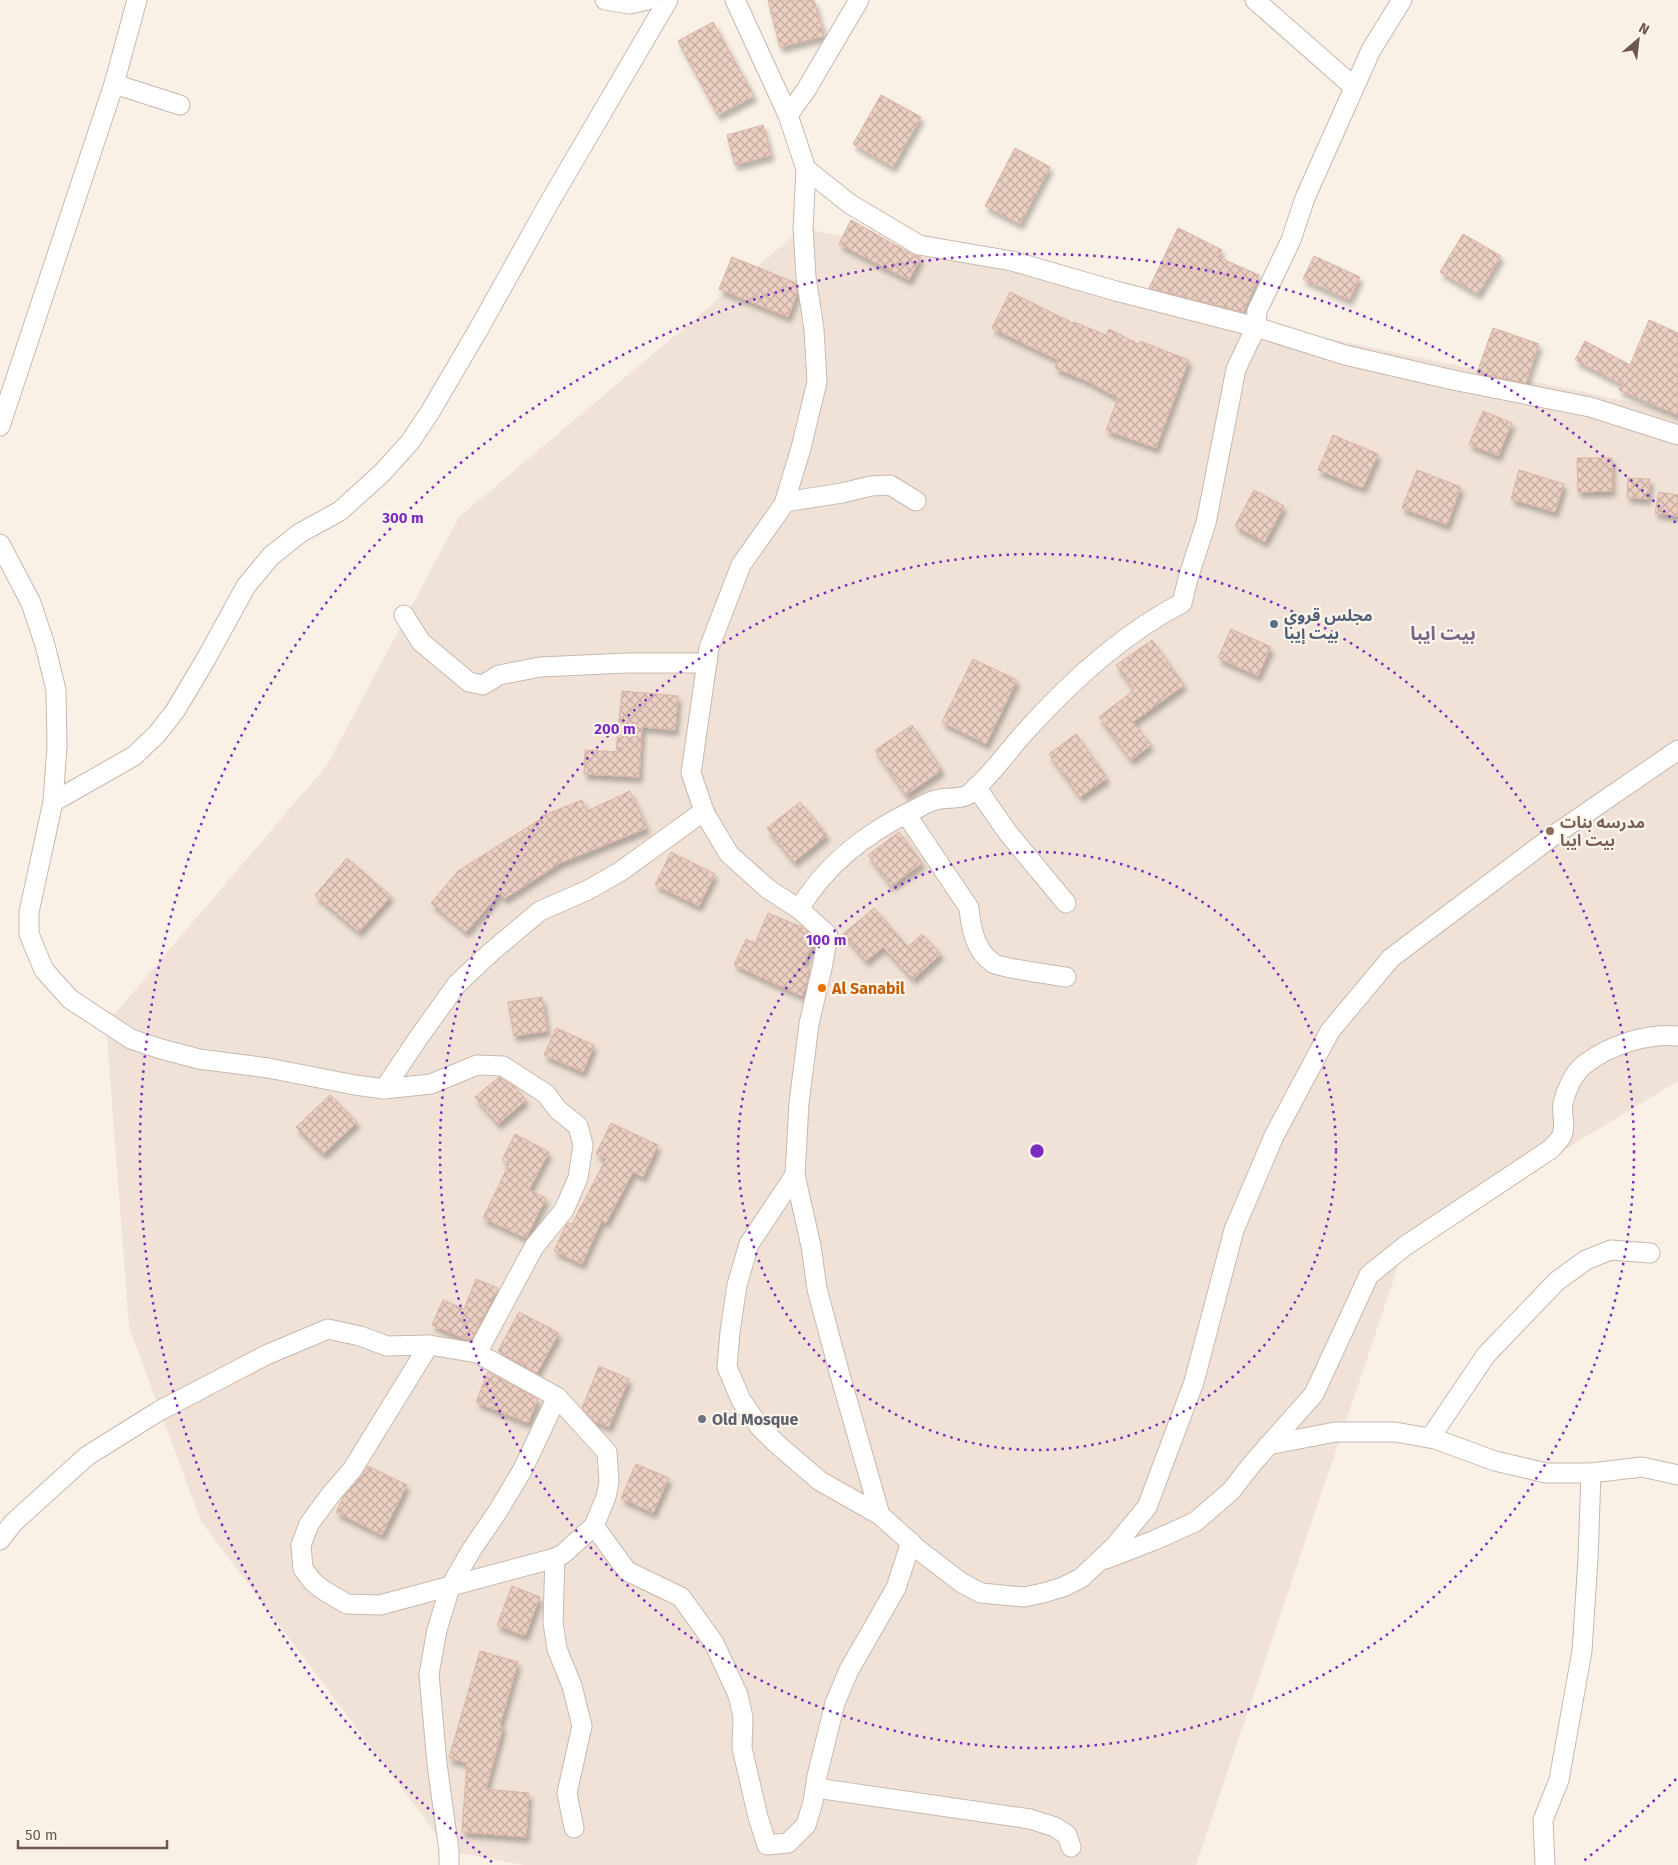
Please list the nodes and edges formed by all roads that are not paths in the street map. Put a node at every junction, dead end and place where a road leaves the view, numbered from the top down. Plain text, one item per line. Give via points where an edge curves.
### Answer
1 (138, 0) edge
2 (605, 0) edge
3 (648, 0) edge
4 (668, 0) edge
5 (735, 0) edge
6 (859, 0) edge
7 (1255, 0) edge
8 (1402, 0) edge
9 (114, 84) junction
10 (1354, 88) junction
11 (180, 105) dead end
12 (788, 115) junction
13 (806, 169) junction
14 (1256, 327) junction
15 (0, 426) edge
16 (1678, 435) edge
17 (916, 501) dead end
18 (785, 502) junction
19 (0, 544) edge
20 (404, 615) dead end
21 (707, 663) junction
22 (1678, 750) edge
23 (976, 787) junction
24 (53, 802) junction
25 (704, 812) junction
26 (906, 814) junction
27 (1066, 903) dead end
28 (799, 909) junction
29 (1066, 977) dead end
30 (1678, 1036) edge
31 (384, 1089) junction
32 (796, 1175) junction
33 (1650, 1253) dead end
34 (429, 1345) junction
35 (477, 1354) junction
36 (557, 1397) junction
37 (1430, 1438) junction
38 (1268, 1445) junction
39 (1591, 1473) junction
40 (1678, 1475) edge
41 (880, 1515) junction
42 (594, 1526) junction
43 (0, 1540) edge
44 (911, 1542) junction
45 (555, 1558) junction
46 (1100, 1561) junction
47 (450, 1587) junction
48 (816, 1788) junction
49 (574, 1828) dead end
50 (1071, 1847) dead end
51 (449, 1865) edge
52 (1545, 1865) edge

1 - 9 street
2 - 3 street via 630,4
4 - 24 street via 410,442 340,511 300,533 271,556 246,586 206,659 157,734 134,756
5 - 12 street
6 - 12 street
7 - 10 street
8 - 10 street via 1371,50
9 - 11 street
9 - 15 street
10 - 14 street via 1305,198 1291,240 1257,311
12 - 13 street
13 - 14 street via 850,204 919,245 1012,261
13 - 18 street via 803,228 817,382
14 - 16 street via 1345,355 1590,407
14 - 23 street via 1236,369 1206,523 1182,603 1117,644 1058,697
17 - 18 street via 890,485
18 - 21 street via 741,565 709,648
19 - 24 street via 31,603 56,690
20 - 21 street via 421,642 469,682 483,685 500,675 540,667
21 - 25 street via 690,773
22 - 46 street via 1558,833 1391,958 1330,1031 1274,1136 1234,1230 1194,1382 1147,1508
23 - 26 street via 966,796 936,800
23 - 27 street via 1008,833
24 - 31 street via 29,912 30,934 44,970 70,999 131,1039 161,1049 199,1059
25 - 28 street via 729,854 768,889
25 - 31 street via 621,871 540,911 490,953 457,984
26 - 28 street via 883,826 834,864 812,888
26 - 29 street via 969,908 978,947 994,964
28 - 32 street via 828,935 809,1024 799,1103
30 - 38 street via 1661,1034 1612,1048 1584,1065 1569,1085 1562,1105 1562,1137 1551,1149 1405,1246 1369,1275 1314,1394
31 - 35 street via 431,1084 478,1065 503,1066 546,1094 558,1110 578,1126 583,1146 580,1170 564,1210 534,1247
32 - 41 street via 817,1289
32 - 41 street via 749,1244 738,1285 727,1367 741,1400 759,1426 778,1445 820,1481
33 - 37 street via 1612,1250 1586,1260 1557,1281 1486,1355
34 - 35 street
34 - 43 street via 387,1346 360,1336 328,1330 266,1355 159,1411 87,1456 13,1523
34 - 47 street via 352,1470 309,1524 301,1545 303,1569 323,1590 348,1604 380,1605
35 - 36 street
36 - 42 street via 607,1452 609,1482
36 - 47 street via 523,1468
37 - 38 street via 1396,1432 1335,1432
37 - 39 street via 1494,1461 1546,1473
38 - 46 street via 1231,1491 1195,1522
39 - 40 street via 1642,1467
39 - 52 street via 1582,1650 1558,1780 1543,1820
41 - 44 street
42 - 45 street
42 - 48 street via 627,1571 681,1597 714,1643 738,1695 743,1717 742,1748 767,1846 788,1844 806,1825
44 - 46 street via 962,1583 981,1593 1000,1596 1024,1596 1063,1587 1081,1578
44 - 48 street via 896,1588 849,1670 835,1703
45 - 47 street
45 - 49 street via 552,1622 557,1649 572,1686 582,1726 567,1793
47 - 51 street via 437,1630 429,1674
48 - 50 street via 1030,1820 1055,1827 1067,1835

